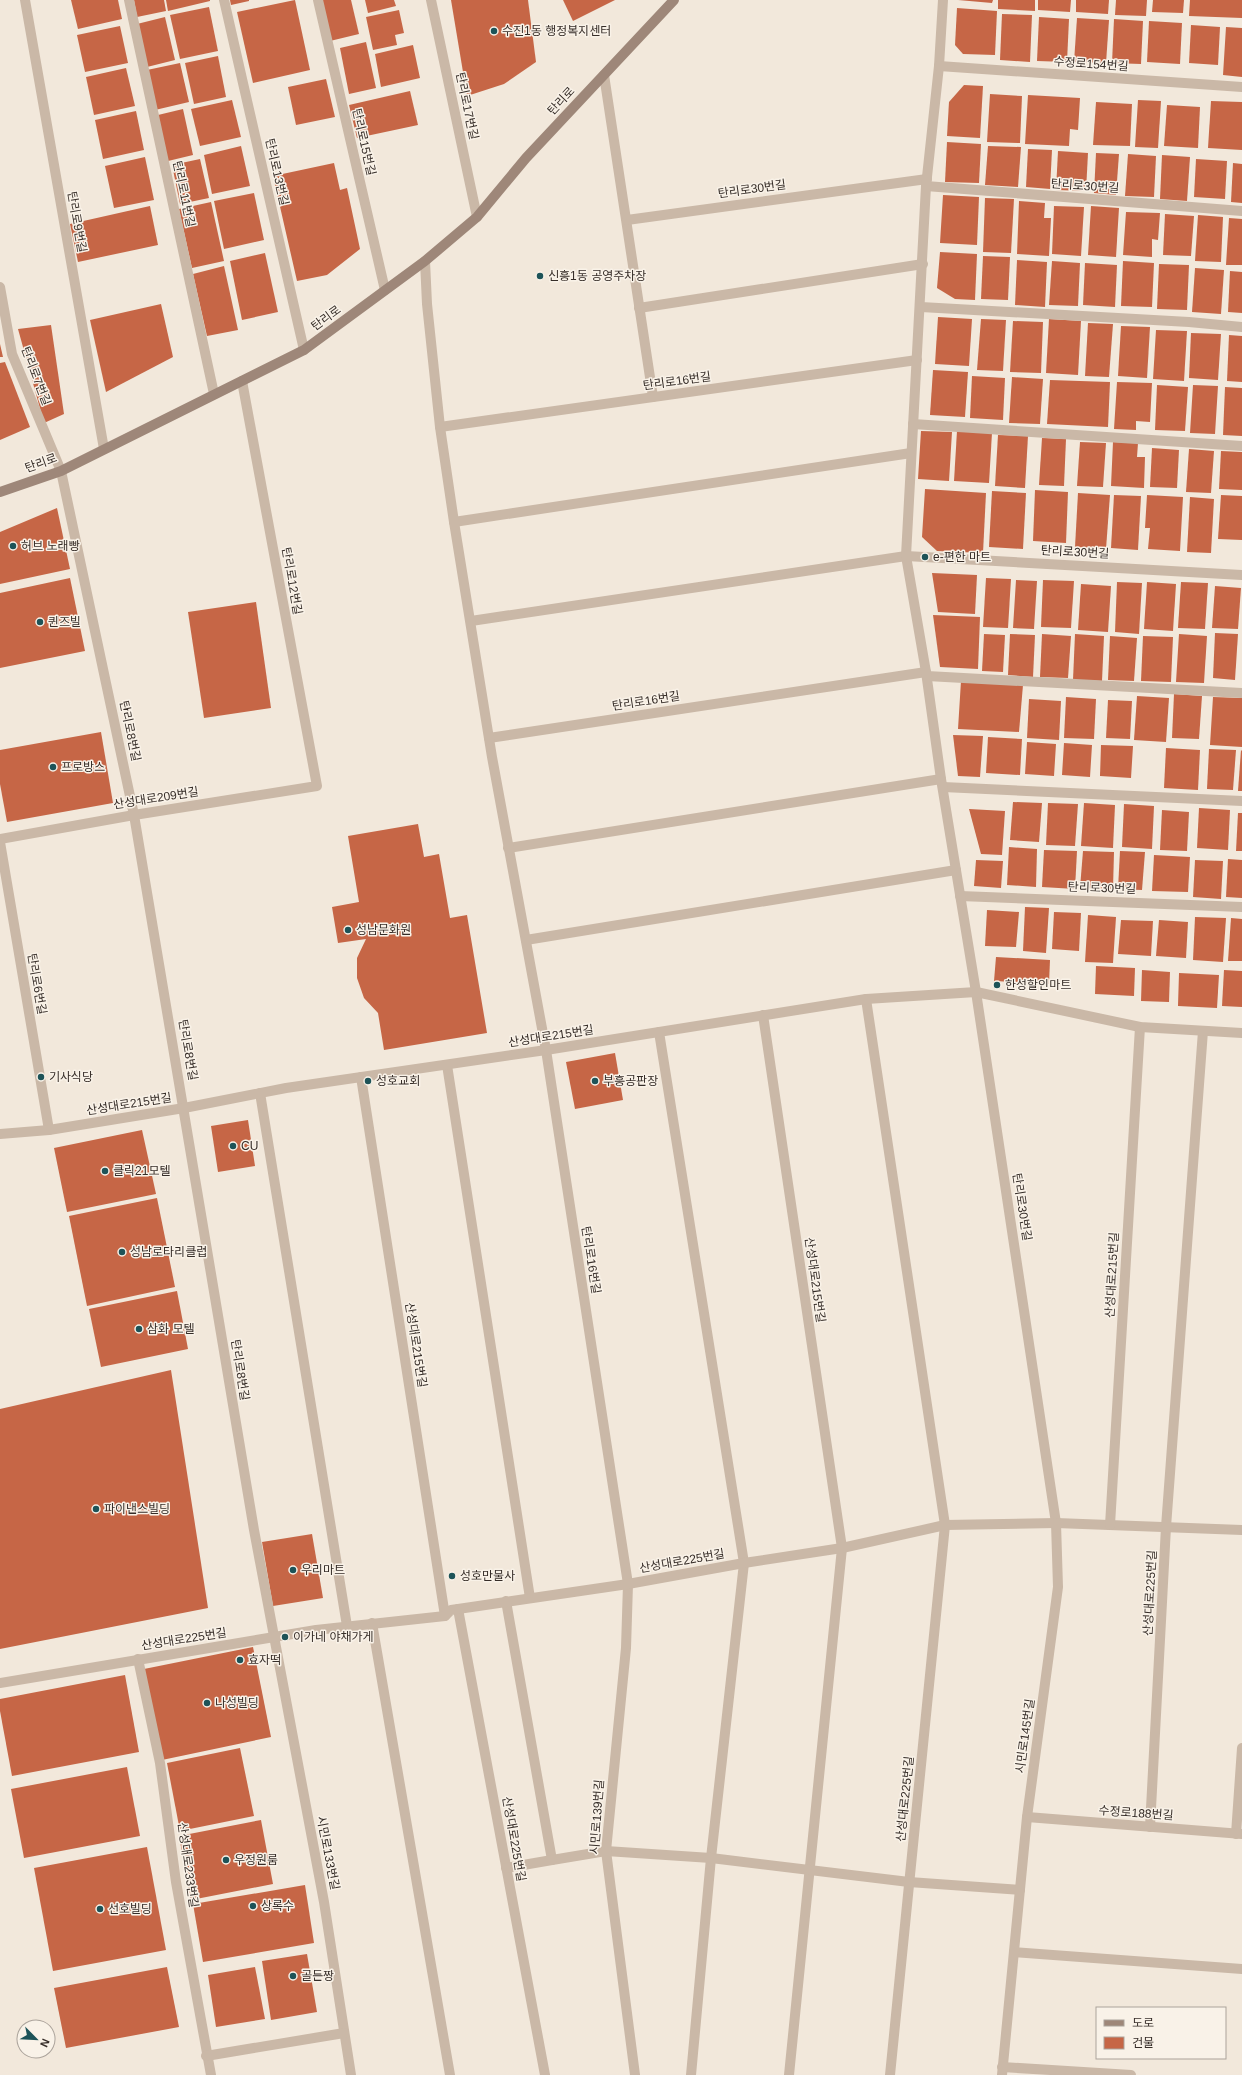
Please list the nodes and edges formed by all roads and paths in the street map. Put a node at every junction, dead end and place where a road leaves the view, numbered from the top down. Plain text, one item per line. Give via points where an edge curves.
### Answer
1 (25, 0) edge
2 (129, 0) edge
3 (224, 0) edge
4 (318, 0) edge
5 (431, 0) edge
6 (674, 0) edge
7 (943, 0) edge
8 (939, 66) junction
9 (604, 75) junction
10 (1242, 87) edge
11 (927, 182) junction
12 (1242, 211) edge
13 (477, 217) junction
14 (627, 220) junction
15 (426, 261) junction
16 (923, 264) junction
17 (0, 287) edge
18 (385, 290) junction
19 (639, 308) junction
20 (921, 308) junction
21 (1242, 327) edge
22 (304, 350) junction
23 (917, 360) junction
24 (242, 381) junction
25 (214, 394) junction
26 (653, 397) junction
27 (913, 424) junction
28 (440, 427) junction
29 (1242, 446) edge
30 (104, 449) junction
31 (911, 453) junction
32 (61, 471) junction
33 (0, 492) edge
34 (454, 522) junction
35 (906, 556) junction
36 (1242, 575) edge
37 (471, 621) junction
38 (927, 674) junction
39 (1242, 693) edge
40 (489, 738) junction
41 (942, 783) junction
42 (317, 786) joint
43 (1242, 801) edge
44 (134, 815) junction
45 (0, 841) edge
46 (508, 848) junction
47 (956, 870) junction
48 (960, 896) junction
49 (1242, 907) edge
50 (526, 940) junction
51 (976, 992) junction
52 (866, 999) junction
53 (763, 1015) junction
54 (1140, 1027) junction
55 (1203, 1031) junction
56 (659, 1032) junction
57 (1242, 1033) edge
58 (546, 1050) junction
59 (447, 1065) junction
60 (360, 1078) junction
61 (260, 1093) junction
62 (184, 1108) junction
63 (49, 1130) junction
64 (0, 1134) edge
65 (1056, 1523) junction
66 (945, 1525) junction
67 (1110, 1525) junction
68 (1166, 1527) junction
69 (1242, 1530) edge
70 (842, 1548) junction
71 (744, 1563) junction
72 (628, 1584) junction
73 (530, 1598) junction
74 (506, 1602) junction
75 (458, 1609) junction
76 (445, 1616) junction
77 (372, 1623) junction
78 (347, 1626) junction
79 (275, 1637) junction
80 (138, 1659) junction
81 (0, 1683) edge
82 (1242, 1748) edge
83 (1027, 1818) junction
84 (1150, 1827) junction
85 (1239, 1834) edge
86 (606, 1851) junction
87 (710, 1858) junction
88 (552, 1860) junction
89 (506, 1868) junction
90 (810, 1870) junction
91 (909, 1882) junction
92 (1020, 1890) junction
93 (1014, 1952) junction
94 (1242, 1969) edge
95 (344, 2033) junction
96 (206, 2056) junction
97 (1002, 2071) edge
98 (211, 2075) edge
99 (352, 2075) edge
100 (450, 2075) edge
101 (545, 2075) edge
102 (634, 2075) edge
103 (691, 2075) edge
104 (789, 2075) edge
105 (890, 2075) edge
106 (1131, 2075) edge

1 - 30 street, 탄리로9번길
2 - 25 street, 탄리로11번길
3 - 22 street, 탄리로13번길
4 - 18 street, 탄리로15번길
5 - 13 street, 탄리로17번길
6 - 9 main road, 탄리로
7 - 8 street, 탄리로30번길
8 - 10 street, 수정로154번길
8 - 11 street, 탄리로30번길
9 - 13 main road, 탄리로 via 526,158
9 - 14 street
11 - 12 street, 탄리로30번길
11 - 14 street, 탄리로30번길
11 - 16 street, 탄리로30번길
13 - 15 main road, 탄리로
14 - 19 street
15 - 18 main road, 탄리로
15 - 28 street, 탄리로16번길 via 427,304
16 - 19 street
16 - 20 street, 탄리로30번길
17 - 32 street, 탄리로7번길 via 12,354
18 - 22 main road, 탄리로
19 - 26 street
20 - 21 street
20 - 23 street, 탄리로30번길
22 - 24 main road, 탄리로
23 - 26 street, 탄리로16번길
23 - 27 street, 탄리로30번길
24 - 25 main road, 탄리로
24 - 42 street, 탄리로12번길
25 - 30 main road, 탄리로
26 - 28 street, 탄리로16번길
27 - 29 street
27 - 31 street, 탄리로30번길
28 - 34 street, 탄리로16번길
30 - 32 main road, 탄리로
31 - 34 street
31 - 35 street, 탄리로30번길
32 - 33 main road, 탄리로
32 - 44 street, 탄리로8번길
34 - 37 street, 탄리로16번길
35 - 36 street, 탄리로30번길
35 - 37 street
35 - 38 street, 탄리로30번길
37 - 40 street, 탄리로16번길
38 - 39 street
38 - 40 street, 탄리로16번길
38 - 41 street, 탄리로30번길
40 - 46 street, 탄리로16번길
41 - 43 street
41 - 46 street
41 - 47 street, 탄리로30번길
42 - 44 street, 산성대로209번길
44 - 45 street, 산성대로209번길
44 - 62 street, 탄리로8번길
45 - 63 street, 탄리로6번길
46 - 50 street, 탄리로16번길
47 - 48 street, 탄리로30번길
47 - 50 street
48 - 49 street, 탄리로30번길
48 - 51 street, 탄리로30번길
50 - 58 street, 탄리로16번길
51 - 52 street, 산성대로215번길
51 - 54 street, 산성대로215번길
51 - 65 street, 탄리로30번길
52 - 53 street, 산성대로215번길
52 - 66 street
53 - 56 street, 산성대로215번길
53 - 70 street, 산성대로215번길
54 - 55 street, 산성대로215번길
54 - 67 street, 산성대로215번길
55 - 57 street, 산성대로215번길
55 - 68 street
56 - 58 street, 산성대로215번길
56 - 71 street
58 - 59 street, 산성대로215번길
58 - 72 street, 탄리로16번길
59 - 60 street, 산성대로215번길
59 - 73 street
60 - 61 street, 산성대로215번길
60 - 76 street, 산성대로215번길
61 - 62 street, 산성대로215번길
61 - 78 street
62 - 63 street, 산성대로215번길
62 - 79 street, 탄리로8번길 via 254,1530
63 - 64 street, 산성대로215번길
65 - 66 street, 산성대로225번길
65 - 67 street, 산성대로225번길
65 - 83 street, 시민로145번길 via 1058,1587
66 - 70 street, 산성대로225번길
66 - 91 street, 산성대로225번길
67 - 68 street, 산성대로225번길
68 - 69 street, 산성대로225번길
68 - 84 street, 산성대로225번길
70 - 71 street, 산성대로225번길
70 - 90 street
71 - 72 street, 산성대로225번길
71 - 87 street, 산성대로225번길
72 - 73 street, 산성대로225번길
72 - 86 street, 시민로139번길 via 626,1648
73 - 74 street, 산성대로225번길
74 - 75 street, 산성대로225번길
74 - 88 street
75 - 76 street, 산성대로225번길 via 451,1610
75 - 89 street, 산성대로225번길
76 - 77 street, 산성대로225번길
77 - 78 street, 산성대로225번길
77 - 100 street
78 - 79 street, 산성대로225번길
79 - 80 street, 산성대로225번길
79 - 95 street, 시민로133번길 via 324,1902
80 - 81 street, 산성대로225번길
80 - 96 street, 산성대로233번길 via 160,1763 176,1882
82 - 85 street
83 - 84 street, 수정로188번길
83 - 92 street, 시민로145번길
84 - 85 street, 수정로188번길
86 - 87 street
86 - 88 street
86 - 102 street, 시민로139번길
87 - 90 street
87 - 103 street, 산성대로225번길
88 - 89 street
89 - 101 street, 산성대로225번길
90 - 91 street
90 - 104 street
91 - 92 street
91 - 105 street, 산성대로225번길
92 - 93 street, 시민로145번길
93 - 94 street
93 - 97 street, 시민로145번길
95 - 96 street
95 - 99 street, 시민로133번길
96 - 98 street, 산성대로233번길
97 - 106 street, 시민로145번길

